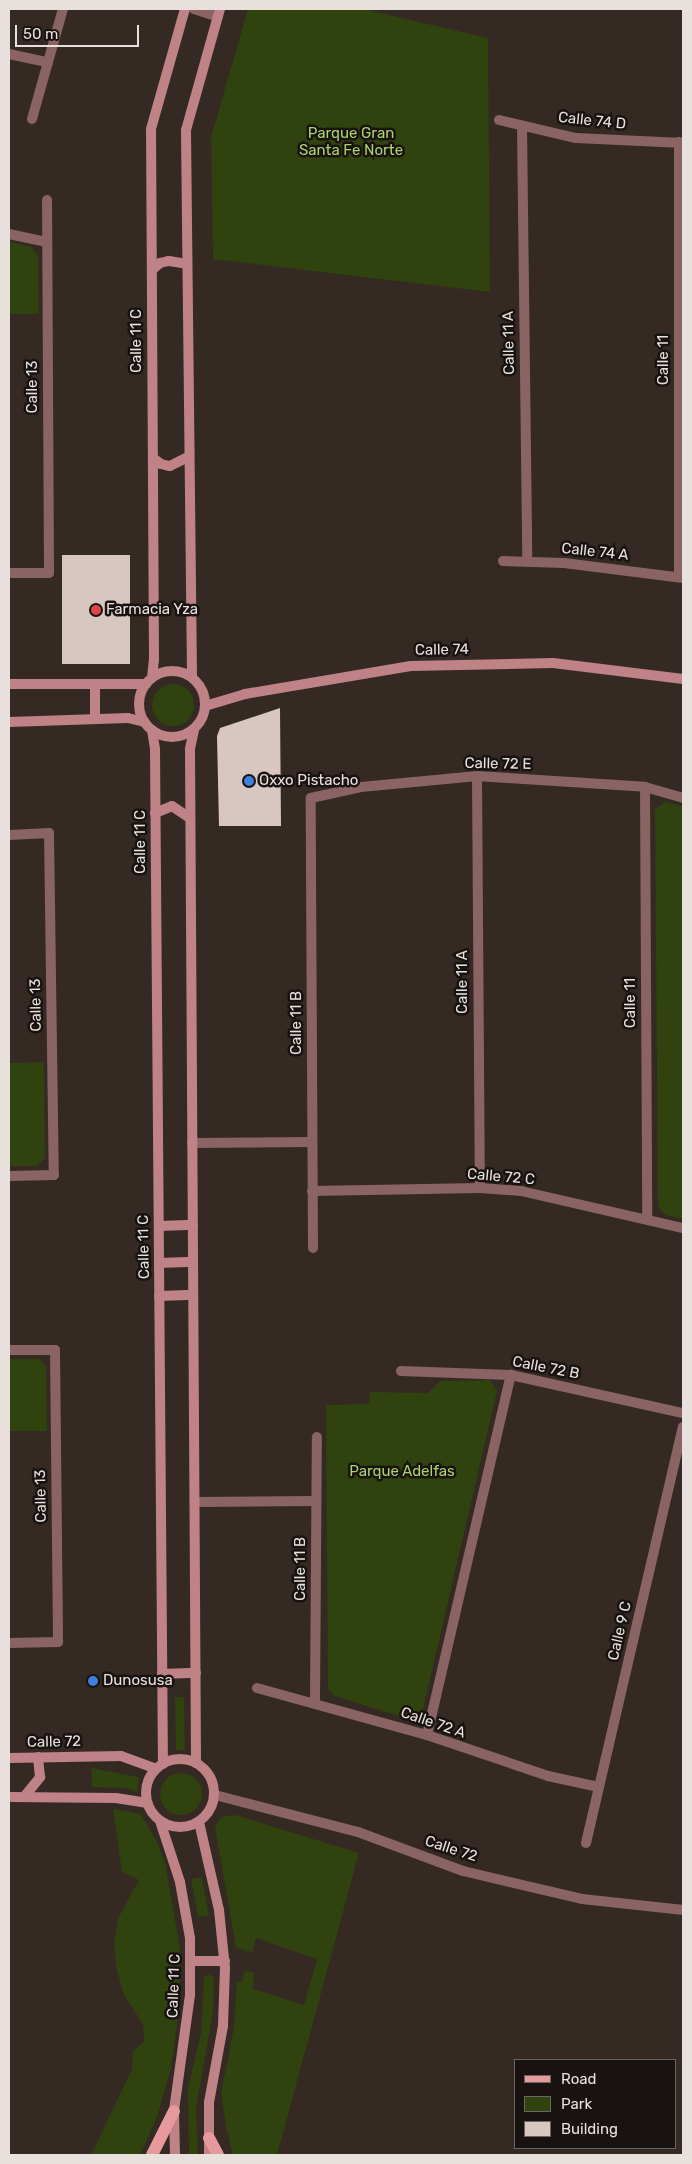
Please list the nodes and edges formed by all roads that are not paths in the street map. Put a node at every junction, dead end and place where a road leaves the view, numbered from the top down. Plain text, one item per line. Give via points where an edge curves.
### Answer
1 (63, 9) edge
2 (185, 9) edge
3 (194, 9) edge
4 (219, 13) edge
5 (9, 54) edge
6 (48, 62) junction
7 (32, 119) dead end
8 (499, 120) dead end
9 (522, 126) junction
10 (681, 142) edge
11 (46, 200) dead end
12 (9, 234) edge
13 (47, 242) junction
14 (187, 264) junction
15 (152, 270) junction
16 (188, 457) junction
17 (153, 458) junction
18 (527, 560) junction
19 (503, 562) dead end
20 (9, 573) edge
21 (681, 577) edge
22 (192, 677) junction
23 (683, 679) edge
24 (149, 681) junction
25 (9, 684) edge
26 (95, 685) junction
27 (205, 706) junction
28 (95, 719) junction
29 (9, 722) edge
30 (148, 726) junction
31 (194, 730) junction
32 (477, 776) junction
33 (645, 787) junction
34 (311, 798) joint
35 (683, 798) edge
36 (155, 813) junction
37 (190, 818) junction
38 (9, 835) edge
39 (312, 1142) junction
40 (192, 1143) junction
41 (9, 1176) edge
42 (480, 1188) junction
43 (312, 1191) junction
44 (647, 1219) junction
45 (193, 1225) junction
46 (158, 1226) junction
47 (683, 1228) edge
48 (313, 1248) dead end
49 (193, 1262) junction
50 (159, 1263) junction
51 (193, 1295) junction
52 (159, 1296) junction
53 (9, 1350) edge
54 (401, 1371) dead end
55 (511, 1375) junction
56 (683, 1413) edge
57 (683, 1427) edge
58 (317, 1437) dead end
59 (316, 1501) junction
60 (195, 1502) junction
61 (9, 1642) edge
62 (162, 1674) junction
63 (196, 1674) junction
64 (257, 1688) dead end
65 (315, 1702) junction
66 (427, 1735) junction
67 (38, 1757) junction
68 (9, 1758) edge
69 (196, 1763) junction
70 (160, 1766) junction
71 (599, 1787) junction
72 (214, 1795) junction
73 (9, 1797) edge
74 (24, 1797) junction
75 (148, 1803) junction
76 (160, 1821) junction
77 (199, 1822) junction
78 (586, 1843) dead end
79 (683, 1910) edge
80 (225, 1961) junction
81 (190, 1962) junction
82 (174, 2111) junction
83 (209, 2138) junction
84 (152, 2155) edge
85 (175, 2155) edge
86 (209, 2155) edge
87 (218, 2155) edge

1 - 6 street
2 - 15 main road, Calle 11 C via 151,129
3 - 4 street
4 - 14 main road via 186,130
5 - 6 street
6 - 7 street
8 - 9 street, Calle 74 D
9 - 10 street, Calle 74 D via 576,138
9 - 18 street, Calle 11 A
10 - 21 street, Calle 11
11 - 13 street, Calle 13
12 - 13 street
13 - 20 street, Calle 13 via 49,573
14 - 15 main road via 169,261
14 - 16 main road
15 - 17 main road, Calle 11 C
16 - 17 main road via 170,466
16 - 22 main road
17 - 24 main road, Calle 11 C
18 - 19 street, Calle 74 A
18 - 21 street, Calle 74 A
22 - 24 main road via 176,671
22 - 27 main road via 202,690
23 - 27 main road, Calle 74 via 553,663 411,666 246,694
24 - 26 main road
24 - 30 main road via 139,703
25 - 26 main road
26 - 28 main road
27 - 31 main road
28 - 29 main road
28 - 30 main road via 128,718
30 - 31 main road via 168,737 186,735
30 - 36 main road, Calle 11 C
31 - 37 main road via 190,749
32 - 33 street, Calle 72 E
32 - 34 street, Calle 72 E via 360,787
32 - 42 street, Calle 11 A
33 - 35 street, Calle 72 E
33 - 44 street, Calle 11
34 - 39 street, Calle 11 B
36 - 37 main road via 172,806
36 - 46 main road, Calle 11 C
37 - 40 main road
38 - 41 street, Calle 13 via 49,833 54,1176
39 - 40 street
39 - 43 street, Calle 11 B
40 - 45 main road
42 - 43 street, Calle 72 C
42 - 44 street, Calle 72 C via 520,1191
43 - 48 street, Calle 11 B
44 - 47 street, Calle 72 C
45 - 46 main road
45 - 49 main road
46 - 50 main road, Calle 11 C
49 - 50 main road
49 - 51 main road
50 - 52 main road, Calle 11 C
51 - 52 main road
51 - 60 main road
52 - 62 main road, Calle 11 C
53 - 61 street, Calle 13 via 55,1350 58,1642
54 - 55 street, Calle 72 B
55 - 56 street, Calle 72 B
55 - 66 street
57 - 71 street, Calle 9 C
58 - 59 street, Calle 11 B
59 - 60 street
59 - 65 street, Calle 11 B
60 - 63 main road
62 - 63 main road
62 - 70 main road, Calle 11 C
63 - 69 main road
64 - 65 street, Calle 72 A
65 - 66 street, Calle 72 A
66 - 71 street, Calle 72 A via 511,1766
67 - 68 main road, Calle 72
67 - 70 main road, Calle 72 via 121,1756
67 - 74 main road via 40,1777
69 - 70 main road via 180,1759
69 - 72 main road via 212,1780
70 - 75 main road via 146,1788
71 - 78 street, Calle 9 C
72 - 77 main road via 210,1810
72 - 79 street, Calle 72 via 358,1832 463,1871 582,1899
73 - 74 main road
74 - 75 main road via 116,1798
75 - 76 main road
76 - 77 main road via 175,1827
76 - 81 main road, Calle 11 C via 182,1891
77 - 80 main road via 219,1910
80 - 81 main road
80 - 83 main road via 223,2026 209,2102
81 - 82 main road, Calle 11 C via 187,2026
82 - 84 main road
82 - 85 main road, Calle 11 C
83 - 86 main road
83 - 87 main road

